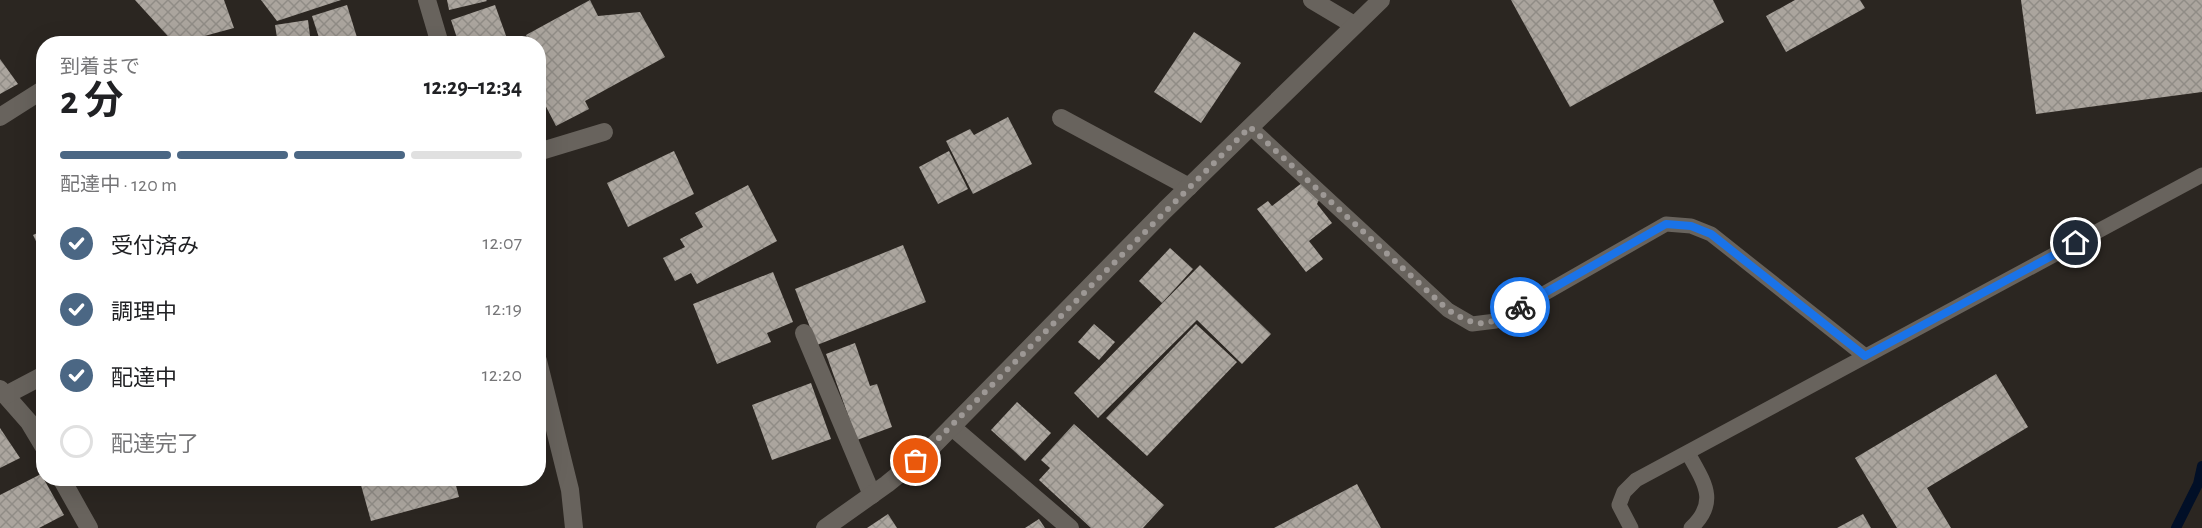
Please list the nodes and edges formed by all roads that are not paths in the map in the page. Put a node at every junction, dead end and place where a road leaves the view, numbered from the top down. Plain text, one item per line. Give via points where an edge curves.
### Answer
1 (427, 0) edge
2 (1312, 0) edge
3 (1381, 0) edge
4 (1354, 25) junction
5 (438, 36) edge
6 (36, 94) edge
7 (0, 117) edge
8 (1061, 118) dead end
9 (1250, 127) junction
10 (604, 132) dead end
11 (546, 150) edge
12 (2202, 175) edge
13 (1190, 187) junction
14 (804, 333) dead end
15 (1865, 356) junction
16 (36, 378) edge
17 (3, 392) edge
18 (546, 393) edge
19 (952, 427) junction
20 (36, 434) edge
21 (1688, 453) junction
22 (65, 486) edge
23 (872, 495) junction
24 (89, 528) edge
25 (574, 528) edge
26 (825, 528) edge
27 (1070, 528) edge
28 (1631, 528) edge
29 (1691, 528) edge

1 - 5 street
2 - 4 street
3 - 4 street
4 - 9 street
6 - 7 street
8 - 13 street
9 - 13 street
9 - 15 lane via 1448,310 1472,324 1496,321 1666,224 1691,226 1711,234
10 - 11 street
12 - 15 lane
13 - 19 street
14 - 23 street
15 - 21 lane
16 - 17 street
17 - 20 street
18 - 25 street via 570,490
19 - 23 street
19 - 27 street
21 - 28 lane via 1636,480 1624,492 1619,505
21 - 29 lane via 1708,491 1705,509
22 - 24 street
23 - 26 street

